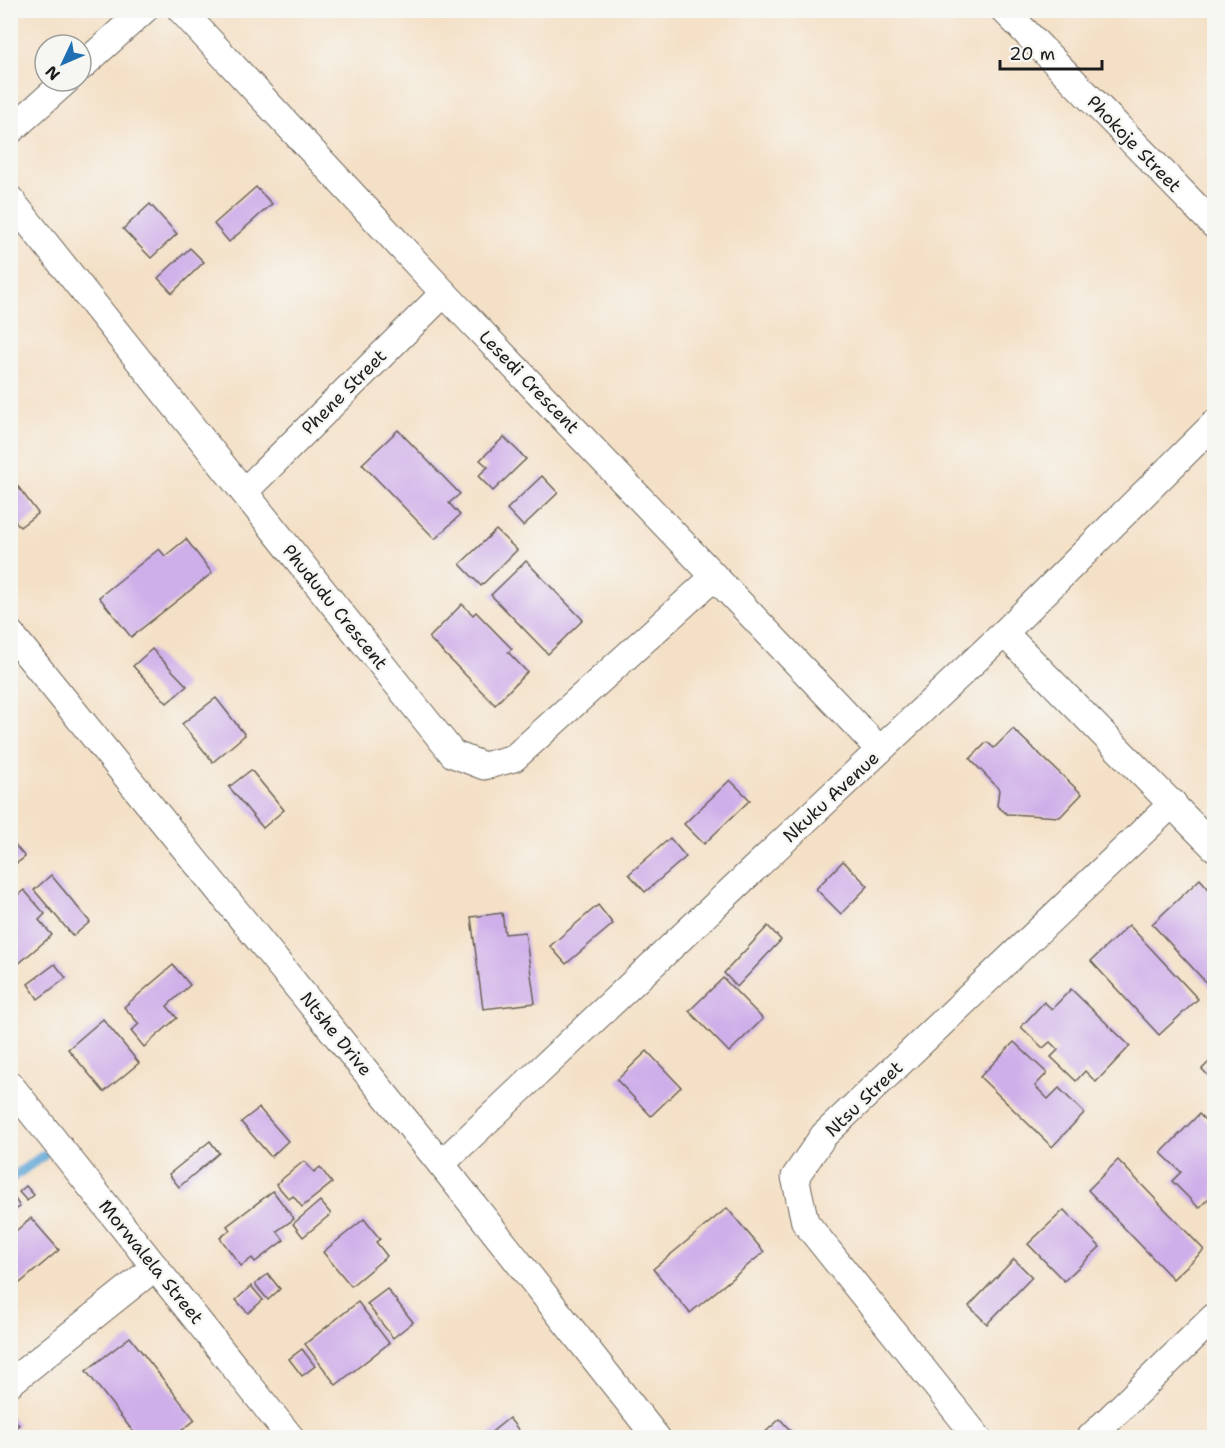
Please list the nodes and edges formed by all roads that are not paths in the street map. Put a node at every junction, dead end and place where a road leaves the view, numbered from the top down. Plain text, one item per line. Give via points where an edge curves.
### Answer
1 (144, 10) edge
2 (181, 10) edge
3 (1004, 10) edge
4 (93, 56) edge
5 (52, 93) edge
6 (10, 130) edge
7 (10, 199) edge
8 (1215, 225) edge
9 (444, 292) junction
10 (1215, 424) edge
11 (244, 492) junction
12 (714, 577) junction
13 (10, 633) edge
14 (1004, 633) junction
15 (880, 750) junction
16 (1173, 803) junction
17 (1215, 848) edge
18 (10, 1085) edge
19 (441, 1164) junction
20 (155, 1267) junction
21 (1215, 1317) edge
22 (10, 1383) edge
23 (291, 1437) edge
24 (657, 1437) edge
25 (978, 1437) edge
26 (1090, 1437) edge

1 - 4 street
2 - 9 street, Lesedi Crescent
3 - 8 street, Phokoje Street
5 - 6 street
7 - 11 street, Phududu Crescent
9 - 11 street, Phene Street
9 - 12 street, Lesedi Crescent
10 - 14 street, Nkuku Avenue
11 - 12 street, Phududu Crescent via 453,754 484,766 514,758
12 - 15 street, Lesedi Crescent
13 - 19 street, Ntshe Drive
14 - 15 street, Nkuku Avenue
14 - 16 street
15 - 19 street, Nkuku Avenue
16 - 17 street
16 - 25 street, Ntsu Street via 824,1135 795,1177 805,1222
18 - 20 street, Morwalela Street
19 - 24 street, Ntshe Drive
20 - 22 street
20 - 23 street, Morwalela Street
21 - 26 street

